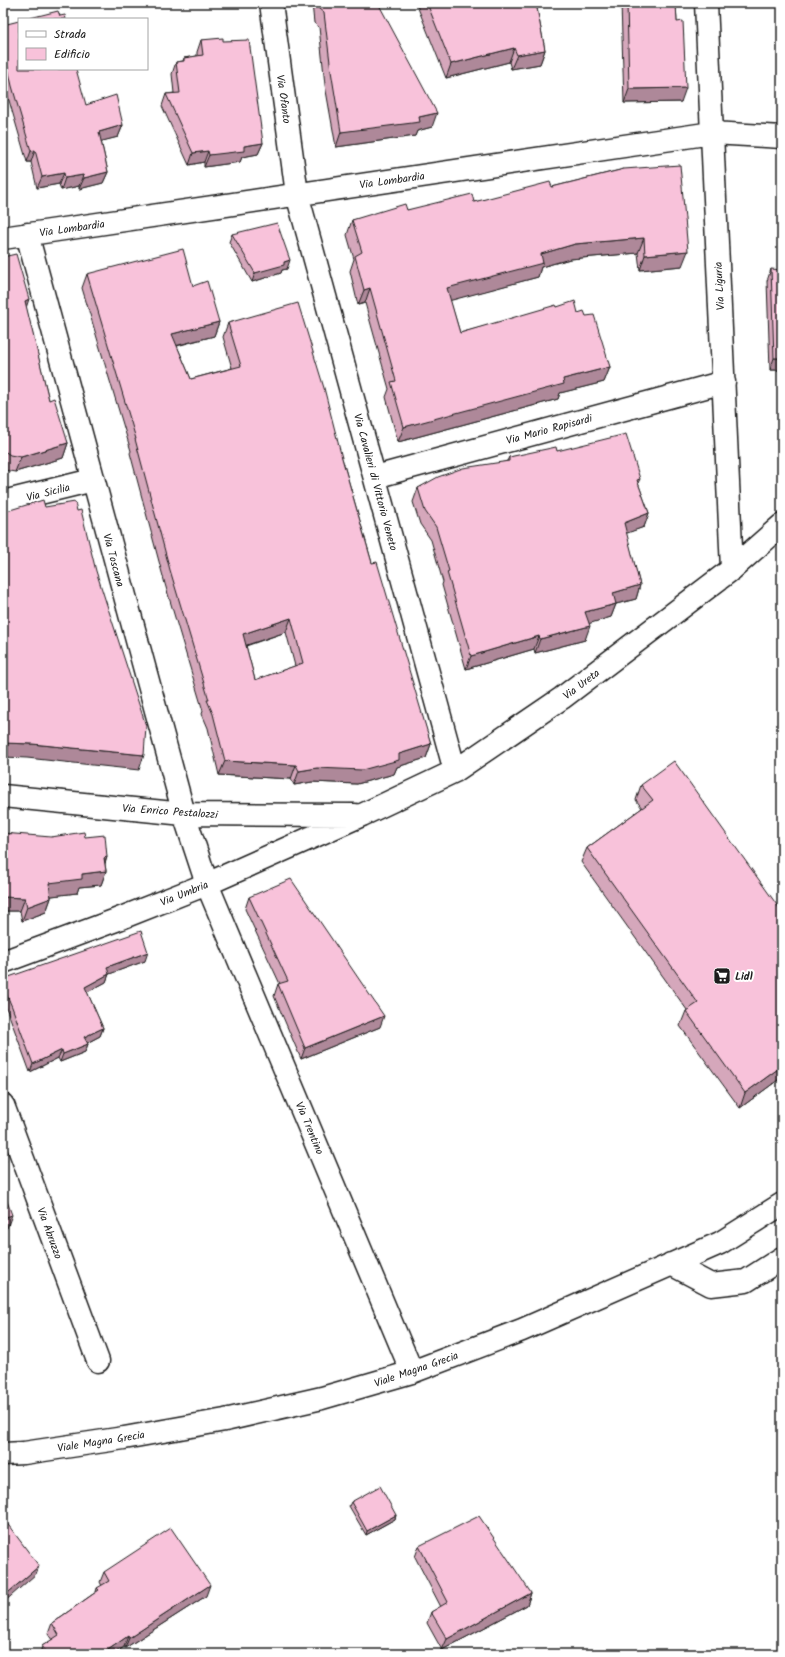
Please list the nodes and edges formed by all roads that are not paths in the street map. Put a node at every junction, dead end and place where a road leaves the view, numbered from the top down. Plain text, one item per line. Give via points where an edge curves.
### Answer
1 (270, 3) edge
2 (706, 3) edge
3 (712, 133) junction
4 (782, 137) edge
5 (297, 194) junction
6 (27, 234) junction
7 (3, 238) edge
8 (724, 382) junction
9 (375, 477) junction
10 (93, 480) junction
11 (3, 502) edge
12 (782, 525) edge
13 (732, 569) junction
14 (455, 771) junction
15 (3, 796) edge
16 (184, 814) junction
17 (362, 815) junction
18 (207, 884) junction
19 (3, 962) edge
20 (3, 1105) edge
21 (782, 1204) edge
22 (782, 1258) edge
23 (672, 1264) junction
24 (98, 1361) dead end
25 (412, 1372) junction
26 (13, 1453) edge
27 (3, 1462) edge

1 - 5 street, Via Ofanto
2 - 3 street, Via Liguria
3 - 4 street, Via Lombardia
3 - 5 street, Via Lombardia
3 - 8 street, Via Liguria
5 - 6 street, Via Lombardia
5 - 9 street, Via Cavalieri di Vittorio Veneto
6 - 7 street, Via Lombardia
6 - 10 street, Via Toscana
8 - 9 street, Via Mario Rapisardi
8 - 13 street, Via Liguria
9 - 14 street, Via Cavalieri di Vittorio Veneto
10 - 11 street, Via Sicilia
10 - 16 street, Via Toscana
12 - 13 street, Via Ureta
13 - 14 street, Via Ureta via 562,698
14 - 17 street, Via Ureta
15 - 16 street, Via Enrico Pestalozzi
16 - 17 street, Via Enrico Pestalozzi
16 - 18 street, Via Toscana
17 - 18 street, Via Umbria
18 - 19 street, Via Umbria
18 - 25 street, Via Trentino
20 - 24 street, Via Abruzzo
21 - 23 street, Viale Magna Grecia via 720,1243
22 - 23 street via 746,1281 712,1285
23 - 25 street, Viale Magna Grecia via 522,1330
25 - 26 street, Viale Magna Grecia via 322,1398 225,1420 124,1438
26 - 27 street, Viale Magna Grecia

